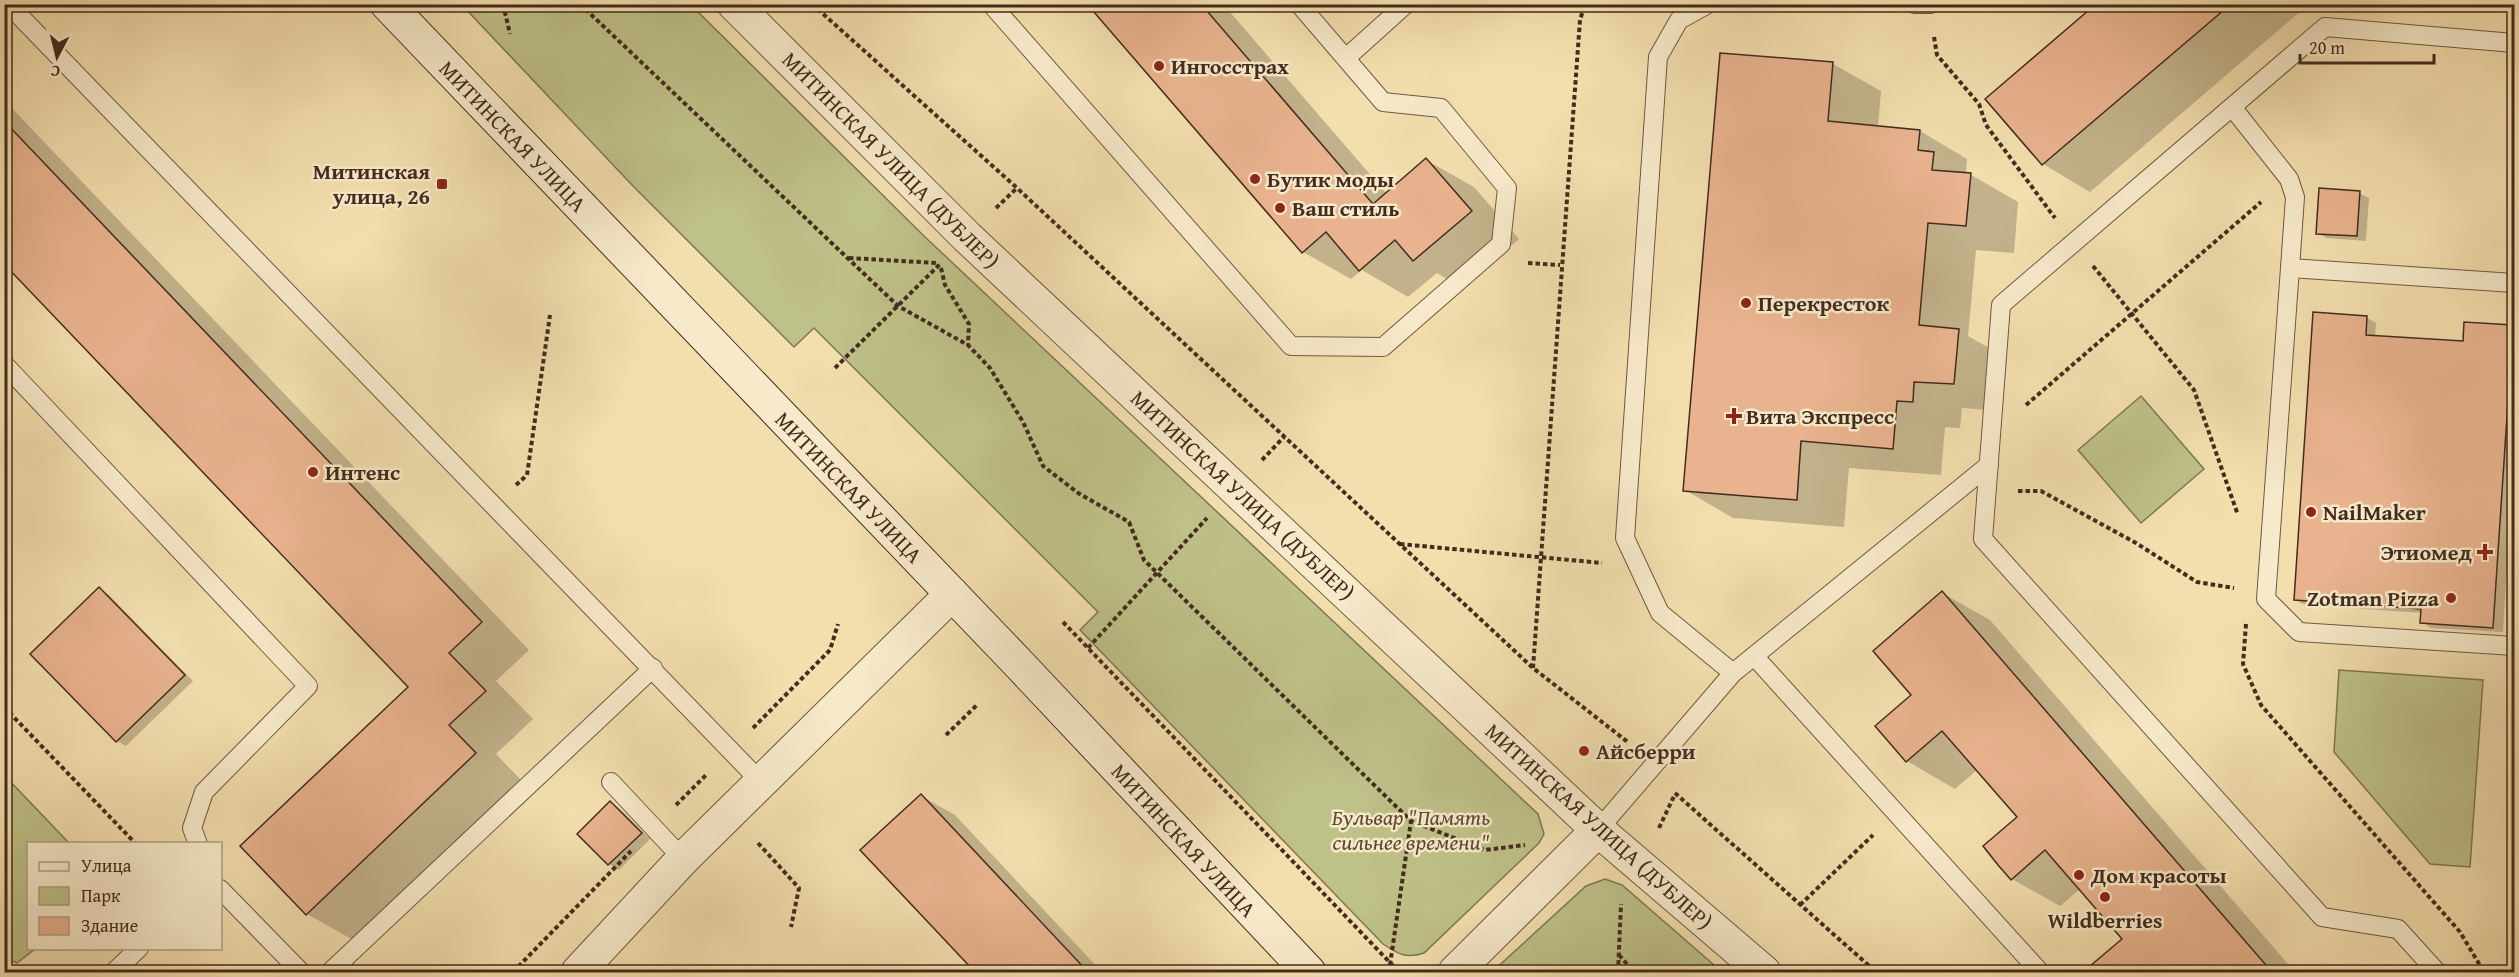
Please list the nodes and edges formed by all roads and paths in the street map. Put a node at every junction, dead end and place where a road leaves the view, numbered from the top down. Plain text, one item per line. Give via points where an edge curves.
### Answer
1 (8, 4) edge
2 (387, 4) edge
3 (503, 4) edge
4 (580, 4) edge
5 (734, 4) edge
6 (812, 4) edge
7 (992, 4) edge
8 (1299, 4) edge
9 (1406, 4) edge
10 (1585, 4) edge
11 (1708, 4) edge
12 (1914, 4) edge
13 (1931, 4) edge
14 (510, 33) dead end
15 (2514, 43) edge
16 (1937, 55) dead end
17 (1346, 58) junction
18 (2232, 107) junction
19 (2289, 178) junction
20 (1017, 188) junction
21 (992, 212) dead end
22 (2073, 242) junction
23 (946, 257) dead end
24 (848, 258) junction
25 (940, 264) junction
26 (2290, 268) junction
27 (2514, 283) edge
28 (898, 306) junction
29 (2132, 313) junction
30 (550, 315) dead end
31 (968, 345) junction
32 (4, 364) edge
33 (835, 368) dead end
34 (1991, 436) junction
35 (1284, 437) junction
36 (1261, 461) dead end
37 (1989, 465) junction
38 (1987, 491) junction
39 (495, 506) junction
40 (1207, 518) dead end
41 (2239, 518) dead end
42 (1400, 544) junction
43 (1543, 557) junction
44 (1638, 566) junction
45 (1157, 572) junction
46 (2248, 589) junction
47 (952, 594) junction
48 (2266, 599) junction
49 (1063, 622) dead end
50 (2514, 646) edge
51 (1088, 648) junction
52 (1754, 656) junction
53 (653, 668) junction
54 (1533, 668) junction
55 (1733, 673) junction
56 (977, 705) dead end
57 (4, 707) edge
58 (945, 735) dead end
59 (1655, 763) junction
60 (611, 782) dead end
61 (761, 782) junction
62 (1675, 793) junction
63 (1896, 813) junction
64 (1411, 821) junction
65 (1598, 830) junction
66 (1658, 832) dead end
67 (135, 842) edge
68 (198, 842) edge
69 (758, 843) dead end
70 (1528, 845) dead end
71 (683, 860) junction
72 (222, 891) edge
73 (1622, 902) dead end
74 (1800, 905) junction
75 (791, 927) dead end
76 (137, 950) edge
77 (1619, 954) junction
78 (1390, 966) junction
79 (114, 972) edge
80 (301, 972) edge
81 (330, 972) edge
82 (578, 972) edge
83 (1309, 972) edge
84 (1399, 972) edge
85 (1455, 972) edge
86 (1618, 972) edge
87 (1634, 972) edge
88 (1764, 972) edge
89 (1876, 972) edge
90 (2040, 972) edge
91 (2437, 972) edge
92 (2484, 972) edge

1 - 39 lane
2 - 47 street, МИТИНСКАЯ УЛИЦА
3 - 14 path
4 - 24 path
5 - 65 street, МИТИНСКАЯ УЛИЦА (ДУБЛЕР) via 967,237
6 - 20 path
7 - 17 lane via 1291,345 1383,347 1501,244 1507,188 1441,108 1383,102
8 - 17 lane
9 - 17 lane
10 - 43 path via 1580,20 1560,265
11 - 44 lane via 1679,20 1658,57 1625,538
12 - 13 lane
15 - 18 lane via 2325,27
16 - 22 path via 1979,104 1986,125
18 - 19 lane
18 - 22 lane
19 - 26 lane via 2295,196
19 - 29 path
20 - 21 path
20 - 35 path
22 - 29 path
22 - 34 lane via 2001,305
23 - 25 path
24 - 25 path
24 - 28 path
25 - 28 path
25 - 31 path via 945,285 969,324
26 - 27 lane
26 - 48 lane
28 - 31 path
28 - 33 path
29 - 34 path
29 - 41 path via 2194,390
30 - 39 path via 527,475
31 - 45 path via 996,377 1023,422 1042,466 1078,493 1130,522 1144,560
32 - 68 lane via 308,686 204,792 192,828
34 - 37 lane
35 - 36 path
35 - 42 path
37 - 38 lane
37 - 52 lane
38 - 46 path via 2041,491 2197,582
38 - 91 lane via 1983,539 2322,917 2398,929
39 - 53 lane
40 - 45 path
42 - 43 path
42 - 54 path
43 - 44 path
43 - 54 path
44 - 55 lane via 1660,613
45 - 51 path
45 - 64 path
46 - 48 path
46 - 92 path via 2243,664 2261,705 2460,932
47 - 61 street
47 - 83 street, МИТИНСКАЯ УЛИЦА
48 - 50 lane via 2299,632
49 - 51 path
51 - 78 path
52 - 55 lane
52 - 63 lane
53 - 61 lane
53 - 81 lane
54 - 59 path
55 - 59 lane
56 - 58 path
57 - 67 path
59 - 62 path
59 - 65 lane
60 - 71 lane
61 - 71 street
62 - 66 path
62 - 74 path
63 - 74 path
63 - 90 lane
64 - 70 path via 1485,850
64 - 78 path
65 - 85 street
65 - 88 street, МИТИНСКАЯ УЛИЦА (ДУБЛЕР)
69 - 75 path via 799,888
71 - 82 street
72 - 80 lane
73 - 77 path
74 - 89 path
76 - 79 lane
77 - 86 path
77 - 87 path
78 - 84 path

